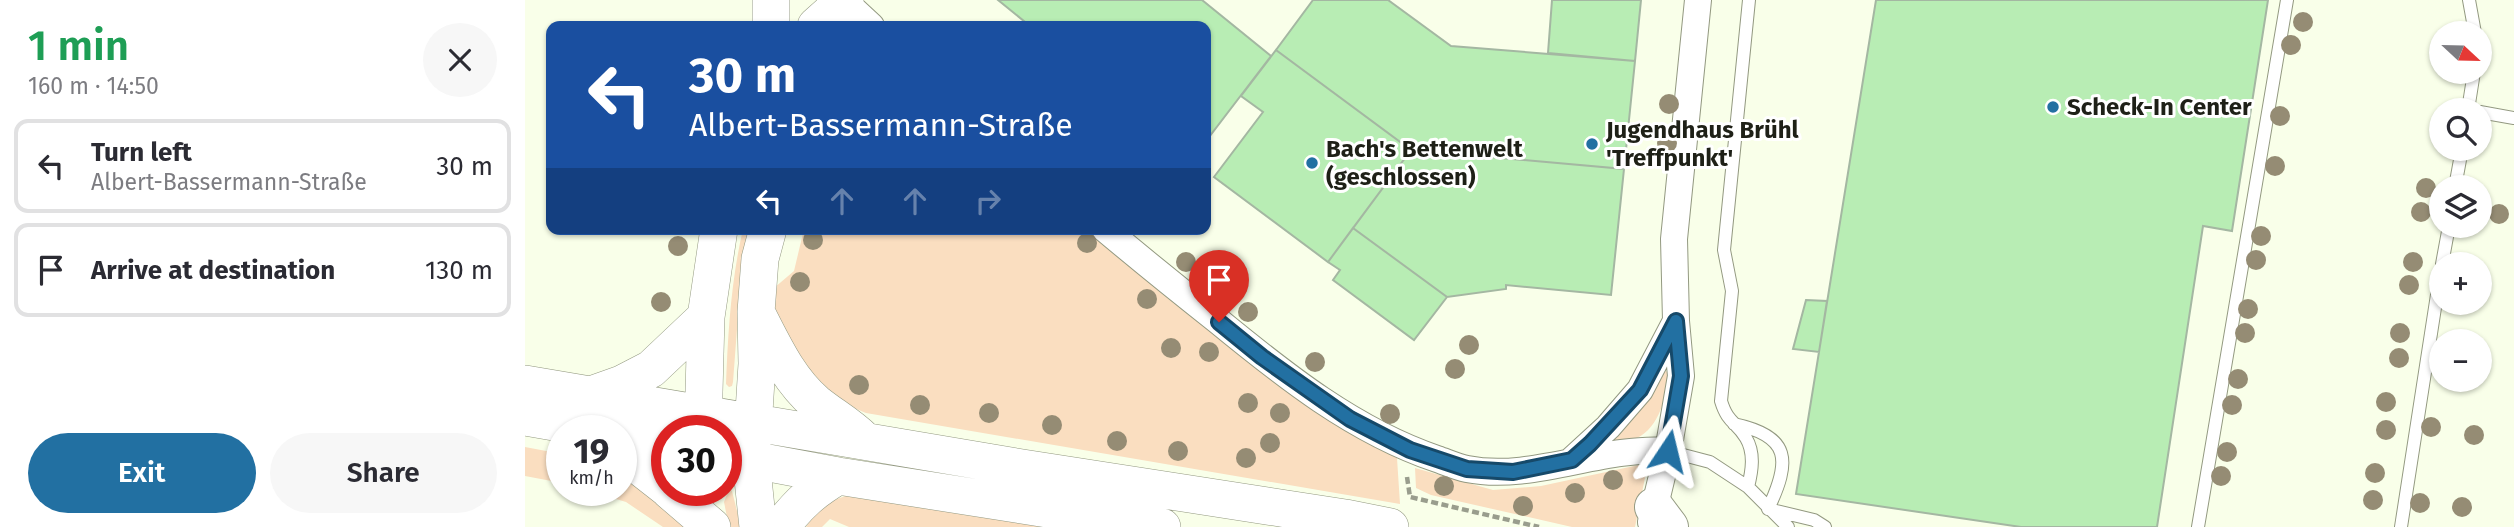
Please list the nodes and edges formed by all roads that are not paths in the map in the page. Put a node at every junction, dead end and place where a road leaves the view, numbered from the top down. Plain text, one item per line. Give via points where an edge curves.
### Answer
1 (771, 0) edge
2 (1698, 0) edge
3 (1749, 0) edge
4 (2287, 0) edge
5 (2469, 0) edge
6 (842, 7) edge
7 (771, 21) edge
8 (823, 21) edge
9 (863, 21) edge
10 (2473, 21) edge
11 (2492, 114) edge
12 (2514, 117) edge
13 (718, 235) edge
14 (766, 235) edge
15 (1112, 235) edge
16 (756, 312) junction
17 (2434, 315) edge
18 (706, 317) junction
19 (1676, 321) junction
20 (525, 384) edge
21 (582, 415) edge
22 (604, 415) edge
23 (702, 415) edge
24 (525, 417) edge
25 (546, 419) edge
26 (742, 422) edge
27 (753, 422) junction
28 (1733, 423) junction
29 (865, 440) junction
30 (742, 448) edge
31 (1668, 451) junction
32 (742, 459) edge
33 (1572, 460) junction
34 (637, 465) edge
35 (742, 472) edge
36 (651, 476) edge
37 (838, 476) junction
38 (1748, 487) junction
39 (688, 506) edge
40 (711, 506) edge
41 (1768, 509) junction
42 (1657, 520) edge
43 (713, 527) edge
44 (758, 527) edge
45 (781, 527) edge
46 (1162, 527) edge
47 (1390, 527) edge
48 (1788, 527) edge
49 (1825, 527) edge
50 (2198, 527) edge
51 (2401, 527) edge

1 - 7 main road
2 - 19 street via 1674,239
3 - 28 lane via 1724,250 1732,291 1721,401
4 - 50 lane
5 - 10 lane
6 - 8 main road
6 - 9 street
11 - 12 lane
13 - 18 main road
14 - 16 main road
15 - 33 street via 1262,357 1350,419 1410,450 1467,469 1501,472
16 - 27 main road
16 - 29 main road via 795,380
17 - 51 lane
18 - 22 main road via 651,369 621,384
18 - 23 main road
19 - 31 street via 1681,376
19 - 33 street via 1640,390
20 - 21 main road
24 - 25 main road
26 - 27 main road
27 - 29 main road
27 - 30 main road
28 - 38 lane via 1746,438 1752,455
28 - 41 lane via 1769,435 1779,446 1782,477
29 - 47 main road
31 - 33 street
31 - 38 lane via 1710,462
31 - 42 street
32 - 37 main road
34 - 36 main road
35 - 44 main road
37 - 45 main road via 811,492
37 - 46 main road
38 - 41 lane
39 - 43 main road
40 - 43 main road
41 - 48 lane
41 - 49 lane

